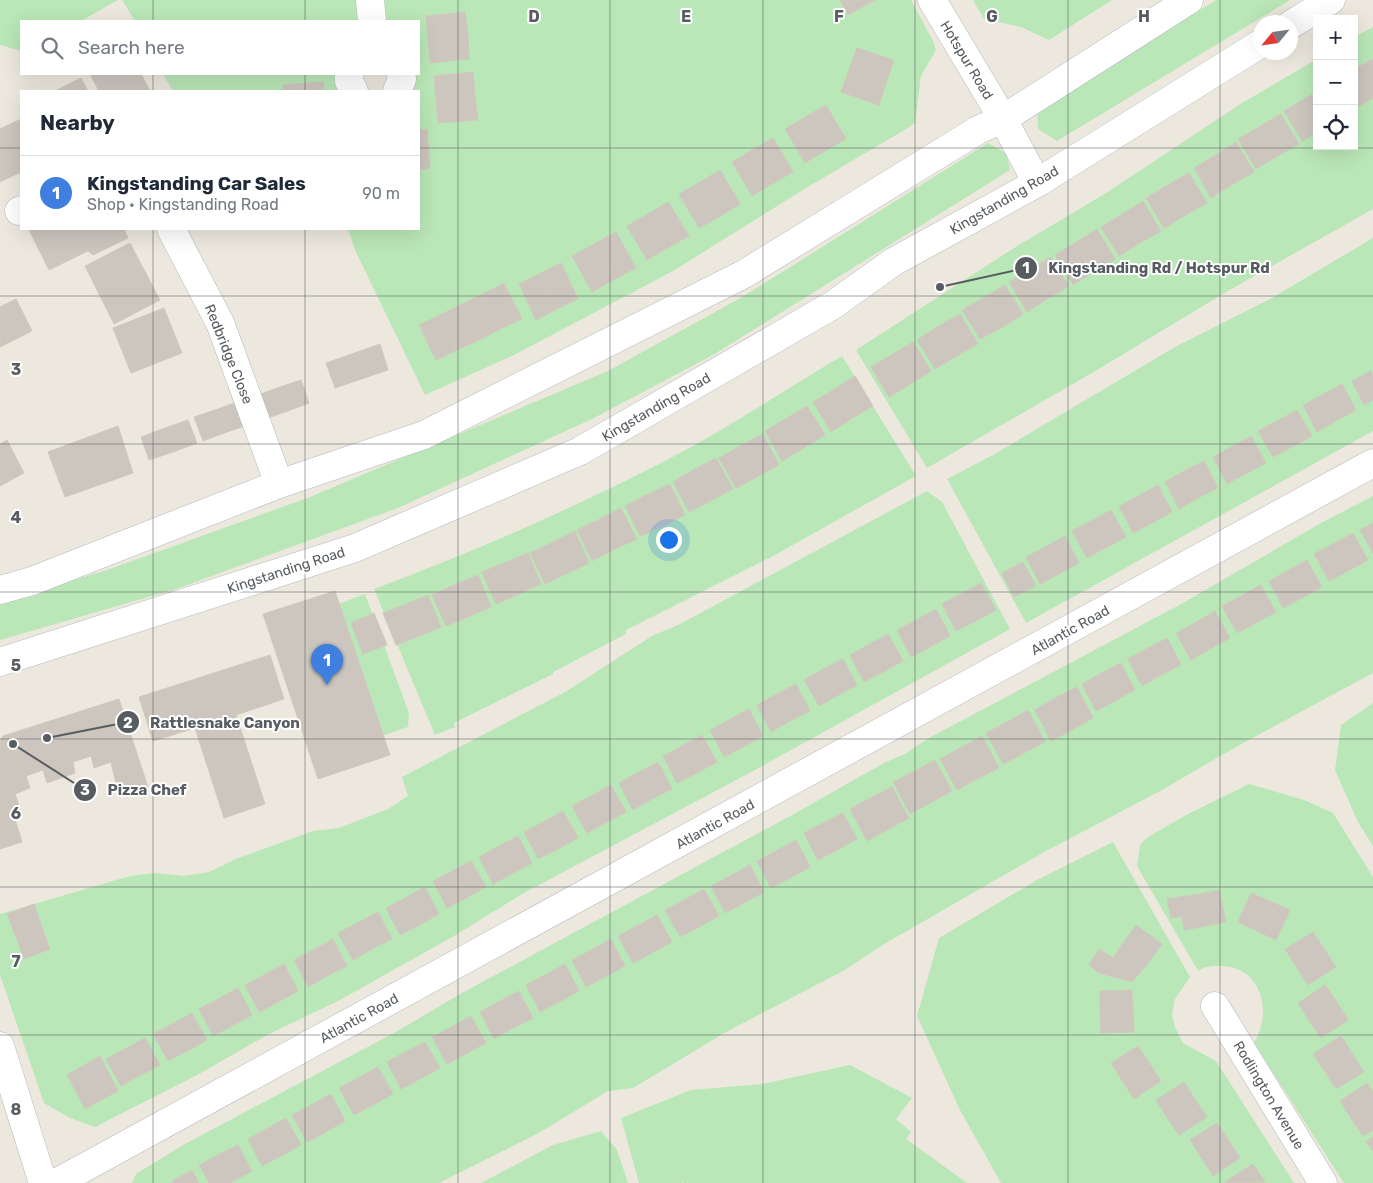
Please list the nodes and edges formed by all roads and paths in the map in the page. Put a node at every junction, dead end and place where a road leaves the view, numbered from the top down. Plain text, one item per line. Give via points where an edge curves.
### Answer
1 (370, 0) edge
2 (932, 0) edge
3 (1189, 0) edge
4 (1331, 0) edge
5 (372, 20) edge
6 (1298, 20) edge
7 (1253, 48) edge
8 (349, 75) edge
9 (401, 75) edge
10 (354, 90) edge
11 (397, 90) edge
12 (1003, 119) junction
13 (1037, 183) junction
14 (172, 230) edge
15 (1373, 463) edge
16 (279, 484) junction
17 (0, 590) edge
18 (0, 662) edge
19 (1215, 1006) dead end
20 (0, 1046) edge
21 (43, 1183) edge
22 (56, 1183) edge
23 (1323, 1183) edge

1 - 5 main road
2 - 12 main road, Hotspur Road
3 - 12 main road
4 - 6 main road
7 - 13 main road, Kingstanding Road
8 - 10 main road
9 - 11 main road
12 - 13 main road, Hotspur Road
12 - 16 main road via 978,130 744,274 424,435
13 - 18 main road, Kingstanding Road via 893,262 833,305 580,451 355,548
14 - 16 main road, Redbridge Close via 220,323
15 - 22 main road, Atlantic Road
16 - 17 main road
19 - 23 main road, Rodlington Avenue
20 - 21 main road

